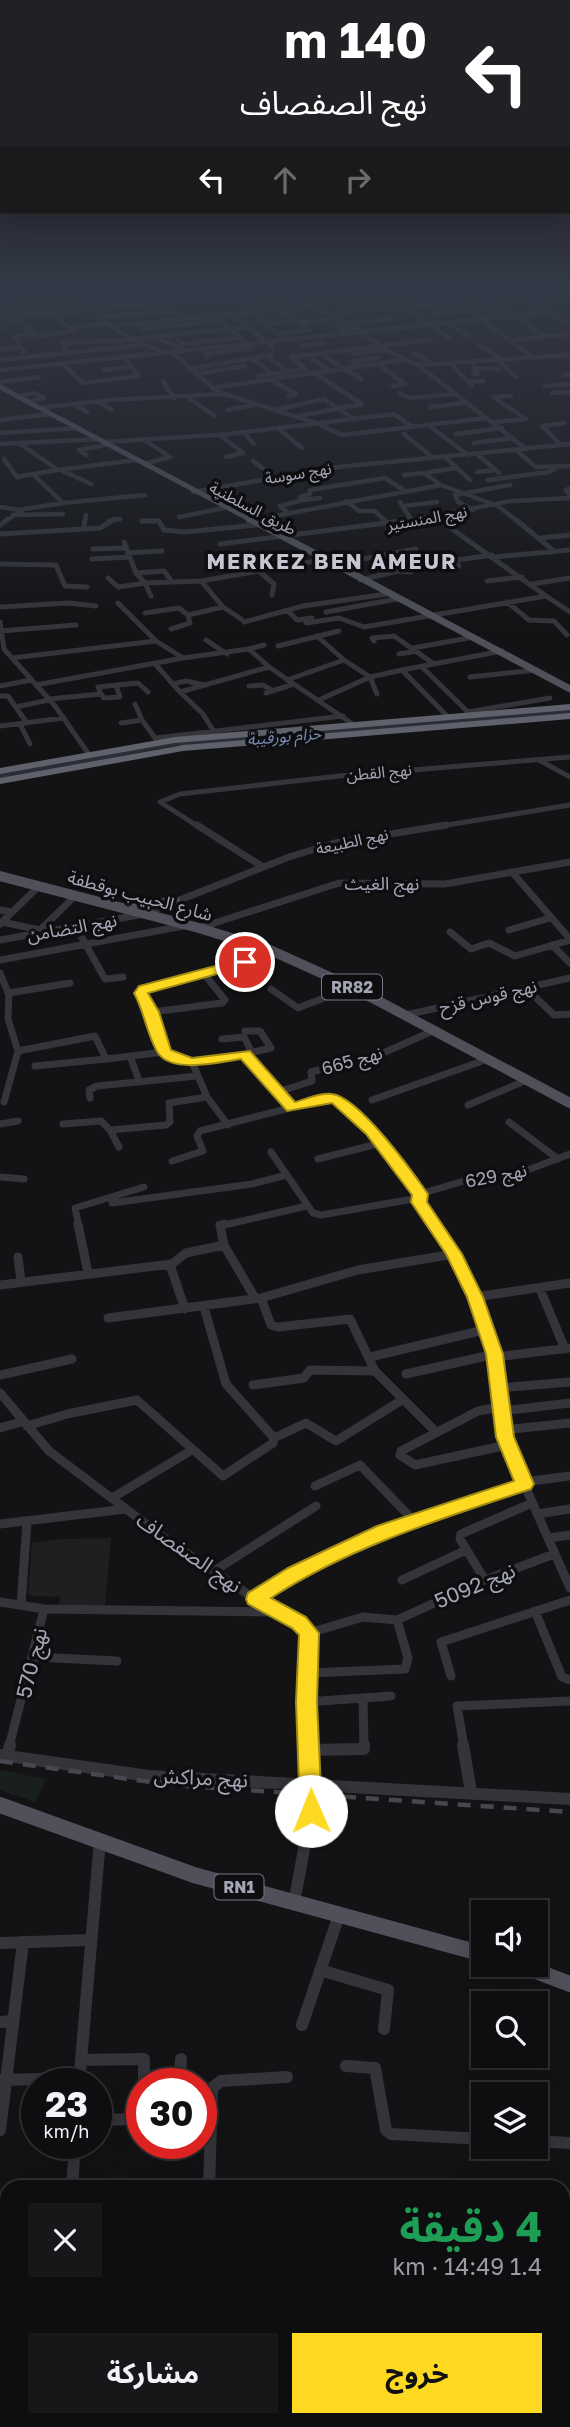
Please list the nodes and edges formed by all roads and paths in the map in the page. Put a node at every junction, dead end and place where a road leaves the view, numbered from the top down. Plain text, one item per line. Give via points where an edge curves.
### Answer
1 (24, 399) edge
2 (39, 399) edge
3 (142, 399) edge
4 (192, 399) edge
5 (241, 399) edge
6 (315, 399) edge
7 (322, 399) edge
8 (354, 399) edge
9 (460, 399) edge
10 (496, 399) edge
11 (97, 401) junction
12 (29, 402) junction
13 (465, 403) junction
14 (73, 404) junction
15 (257, 404) junction
16 (56, 405) junction
17 (430, 407) dead end
18 (40, 408) junction
19 (338, 409) junction
20 (111, 410) dead end
21 (227, 410) dead end
22 (275, 410) junction
23 (60, 412) dead end
24 (88, 412) dead end
25 (51, 414) junction
26 (215, 416) dead end
27 (296, 416) junction
28 (487, 418) junction
29 (0, 420) edge
30 (355, 420) junction
31 (493, 422) junction
32 (564, 423) dead end
33 (319, 425) junction
34 (428, 425) junction
35 (411, 426) junction
36 (79, 428) junction
37 (502, 428) junction
38 (570, 428) edge
39 (278, 429) junction
40 (546, 430) junction
41 (243, 432) junction
42 (0, 433) edge
43 (404, 434) dead end
44 (456, 434) dead end
45 (220, 435) junction
46 (142, 438) junction
47 (513, 438) junction
48 (105, 442) junction
49 (19, 443) junction
50 (474, 443) dead end
51 (0, 444) edge
52 (254, 444) dead end
53 (570, 444) edge
54 (561, 445) junction
55 (302, 448) dead end
56 (526, 449) junction
57 (516, 450) junction
58 (477, 454) junction
59 (86, 455) dead end
60 (468, 455) junction
61 (226, 457) dead end
62 (432, 457) junction
63 (445, 457) junction
64 (4, 460) dead end
65 (136, 460) junction
66 (253, 461) dead end
67 (144, 464) junction
68 (570, 467) edge
69 (457, 468) junction
70 (554, 469) junction
71 (58, 470) junction
72 (477, 472) dead end
73 (424, 473) junction
74 (33, 474) junction
75 (411, 474) junction
76 (404, 475) dead end
77 (274, 477) junction
78 (559, 477) dead end
79 (470, 480) dead end
80 (488, 480) dead end
81 (420, 482) dead end
82 (91, 484) dead end
83 (341, 485) junction
84 (441, 485) junction
85 (510, 485) dead end
86 (570, 488) edge
87 (405, 491) junction
88 (193, 492) junction
89 (462, 492) junction
90 (145, 495) dead end
91 (320, 498) dead end
92 (569, 498) edge
93 (358, 499) junction
94 (303, 500) junction
95 (346, 501) junction
96 (437, 502) dead end
97 (64, 503) junction
98 (54, 504) junction
99 (498, 506) junction
100 (0, 508) edge
101 (224, 508) junction
102 (21, 510) junction
103 (473, 510) junction
104 (288, 513) junction
105 (63, 514) junction
106 (13, 515) junction
107 (86, 515) dead end
108 (179, 517) dead end
109 (435, 517) junction
110 (120, 519) dead end
111 (142, 521) dead end
112 (248, 521) junction
113 (412, 521) junction
114 (0, 525) edge
115 (257, 525) junction
116 (389, 525) junction
117 (70, 528) junction
118 (84, 528) junction
119 (0, 534) edge
120 (570, 535) edge
121 (541, 538) junction
122 (283, 539) junction
123 (220, 544) dead end
124 (93, 549) dead end
125 (416, 549) dead end
126 (126, 550) junction
127 (570, 550) edge
128 (162, 551) dead end
129 (554, 551) junction
130 (493, 556) junction
131 (92, 559) dead end
132 (323, 560) junction
133 (0, 565) edge
134 (331, 565) junction
135 (459, 566) dead end
136 (411, 572) dead end
137 (136, 573) junction
138 (261, 573) junction
139 (522, 577) junction
140 (108, 578) dead end
141 (570, 578) edge
142 (360, 580) junction
143 (201, 581) junction
144 (173, 582) junction
145 (487, 582) dead end
146 (145, 583) junction
147 (532, 584) junction
148 (86, 587) dead end
149 (387, 594) junction
150 (272, 595) dead end
151 (150, 596) dead end
152 (546, 596) junction
153 (397, 599) junction
154 (507, 601) junction
155 (118, 603) dead end
156 (96, 606) dead end
157 (0, 607) edge
158 (223, 607) junction
159 (288, 611) junction
160 (569, 611) edge
161 (145, 612) dead end
162 (326, 612) dead end
163 (427, 614) junction
164 (188, 615) junction
165 (312, 618) dead end
166 (0, 622) edge
167 (306, 623) dead end
168 (76, 625) dead end
169 (171, 629) dead end
170 (0, 631) edge
171 (339, 631) dead end
172 (567, 635) dead end
173 (317, 636) junction
174 (474, 637) junction
175 (206, 640) dead end
176 (156, 641) junction
177 (374, 641) dead end
178 (264, 645) dead end
179 (278, 646) dead end
180 (249, 649) junction
181 (415, 649) junction
182 (502, 651) junction
183 (227, 653) junction
184 (399, 654) dead end
185 (183, 658) junction
186 (12, 659) junction
187 (344, 660) junction
188 (434, 664) junction
189 (156, 665) junction
190 (269, 667) junction
191 (422, 667) junction
192 (402, 670) junction
193 (537, 670) junction
194 (370, 677) junction
195 (470, 677) dead end
196 (287, 680) junction
197 (34, 682) junction
198 (173, 684) junction
199 (294, 684) junction
200 (116, 685) junction
201 (0, 686) edge
202 (206, 686) junction
203 (250, 686) dead end
204 (570, 689) edge
205 (148, 692) dead end
206 (180, 692) junction
207 (101, 694) junction
208 (377, 694) dead end
209 (0, 696) edge
210 (570, 696) edge
211 (550, 698) dead end
212 (49, 700) junction
213 (319, 700) junction
214 (135, 704) dead end
215 (16, 707) junction
216 (570, 707) edge
217 (531, 710) junction
218 (469, 714) junction
219 (344, 716) junction
220 (570, 716) edge
221 (448, 717) junction
222 (64, 718) junction
223 (142, 720) junction
224 (23, 723) junction
225 (121, 723) dead end
226 (354, 725) junction
227 (0, 726) edge
228 (215, 734) junction
229 (157, 740) junction
230 (30, 744) dead end
231 (89, 753) junction
232 (570, 757) edge
233 (537, 760) junction
234 (0, 771) edge
235 (570, 777) edge
236 (0, 781) edge
237 (570, 805) edge
238 (570, 862) edge
239 (263, 867) junction
240 (512, 872) junction
241 (0, 876) edge
242 (39, 886) junction
243 (75, 896) junction
244 (175, 901) junction
245 (104, 903) junction
246 (118, 907) junction
247 (0, 910) edge
248 (12, 912) junction
249 (144, 914) junction
250 (550, 918) junction
251 (108, 921) junction
252 (178, 922) junction
253 (1, 923) edge
254 (194, 926) junction
255 (76, 927) junction
256 (509, 930) dead end
257 (38, 932) junction
258 (450, 932) dead end
259 (0, 940) edge
260 (570, 940) edge
261 (84, 945) junction
262 (552, 945) junction
263 (270, 950) junction
264 (0, 960) edge
265 (570, 963) edge
266 (0, 973) edge
267 (205, 975) junction
268 (123, 977) dead end
269 (570, 978) edge
270 (70, 983) dead end
271 (352, 987) junction
272 (271, 989) dead end
273 (527, 989) junction
274 (9, 993) junction
275 (152, 1012) junction
276 (570, 1014) edge
277 (406, 1015) junction
278 (4, 1019) edge
279 (435, 1030) junction
280 (245, 1031) dead end
281 (222, 1040) dead end
282 (18, 1051) junction
283 (164, 1052) junction
284 (248, 1053) junction
285 (130, 1056) junction
286 (106, 1059) junction
287 (488, 1059) junction
288 (192, 1062) junction
289 (35, 1066) dead end
290 (197, 1076) junction
291 (527, 1080) junction
292 (139, 1081) junction
293 (278, 1091) junction
294 (207, 1097) junction
295 (90, 1098) dead end
296 (372, 1100) dead end
297 (568, 1100) edge
298 (4, 1102) dead end
299 (468, 1105) dead end
300 (292, 1107) junction
301 (18, 1121) dead end
302 (509, 1122) dead end
303 (0, 1124) edge
304 (63, 1124) dead end
305 (228, 1125) junction
306 (110, 1130) junction
307 (381, 1143) junction
308 (119, 1147) dead end
309 (271, 1152) dead end
310 (570, 1154) edge
311 (318, 1159) dead end
312 (558, 1159) junction
313 (172, 1161) dead end
314 (287, 1175) junction
315 (0, 1177) edge
316 (24, 1179) dead end
317 (144, 1187) dead end
318 (420, 1196) junction
319 (111, 1203) dead end
320 (307, 1206) junction
321 (224, 1245) junction
322 (454, 1254) junction
323 (18, 1257) dead end
324 (170, 1265) junction
325 (88, 1273) junction
326 (21, 1281) junction
327 (570, 1283) edge
328 (0, 1285) edge
329 (540, 1289) junction
330 (475, 1297) junction
331 (258, 1298) junction
332 (204, 1307) junction
333 (185, 1309) junction
334 (108, 1318) dead end
335 (488, 1329) junction
336 (567, 1348) edge
337 (495, 1356) junction
338 (370, 1357) junction
339 (72, 1359) dead end
340 (375, 1371) junction
341 (406, 1374) dead end
342 (0, 1375) edge
343 (570, 1382) edge
344 (253, 1385) dead end
345 (500, 1388) junction
346 (0, 1393) edge
347 (402, 1400) junction
348 (570, 1403) edge
349 (500, 1409) junction
350 (570, 1423) edge
351 (24, 1424) junction
352 (0, 1428) edge
353 (503, 1430) junction
354 (436, 1432) junction
355 (274, 1438) junction
356 (507, 1445) junction
357 (192, 1450) junction
358 (570, 1475) edge
359 (524, 1483) junction
360 (315, 1486) dead end
361 (112, 1498) junction
362 (532, 1503) junction
363 (316, 1506) dead end
364 (126, 1509) junction
365 (570, 1509) edge
366 (537, 1514) junction
367 (413, 1520) junction
368 (27, 1522) junction
369 (0, 1524) edge
370 (570, 1535) edge
371 (549, 1538) junction
372 (466, 1550) junction
373 (554, 1554) junction
374 (214, 1571) junction
375 (402, 1580) dead end
376 (485, 1580) junction
377 (569, 1581) edge
378 (255, 1599) junction
379 (570, 1600) edge
380 (0, 1602) edge
381 (21, 1605) junction
382 (44, 1609) junction
383 (535, 1611) junction
384 (283, 1612) junction
385 (397, 1620) junction
386 (309, 1633) junction
387 (34, 1657) junction
388 (117, 1661) dead end
389 (308, 1673) junction
390 (451, 1676) dead end
391 (570, 1680) edge
392 (391, 1696) dead end
393 (363, 1699) junction
394 (570, 1701) edge
395 (306, 1702) junction
396 (308, 1750) junction
397 (4, 1756) edge
398 (311, 1783) junction
399 (471, 1791) junction
400 (570, 1799) edge
401 (0, 1805) edge
402 (100, 1840) junction
403 (294, 1903) junction
404 (339, 1915) junction
405 (91, 1940) junction
406 (23, 1942) junction
407 (0, 1943) edge
408 (471, 1951) edge
409 (320, 1970) junction
410 (548, 1977) edge
411 (570, 1986) edge
412 (13, 2021) junction
413 (0, 2022) edge
414 (302, 2025) dead end
415 (384, 2029) dead end
416 (181, 2059) dead end
417 (81, 2060) junction
418 (346, 2066) dead end
419 (80, 2068) edge
420 (144, 2068) edge
421 (181, 2068) edge
422 (287, 2077) dead end
423 (3, 2080) edge
424 (21, 2080) edge
425 (0, 2130) edge
426 (471, 2138) edge
427 (548, 2142) edge
428 (570, 2143) edge
429 (74, 2159) edge
430 (73, 2180) edge
431 (209, 2180) edge

1 - 12 main road, طريق السلطنية
2 - 12 street
3 - 11 street
4 - 26 street
5 - 15 street
6 - 22 street
7 - 19 street
8 - 19 street via 362,404
9 - 13 street
10 - 31 street via 526,419
11 - 14 street
11 - 20 street
12 - 18 main road, طريق السلطنية
13 - 17 street
13 - 28 street
14 - 16 street
14 - 24 street
15 - 21 street
15 - 22 street
16 - 18 street
16 - 23 street
18 - 25 main road, طريق السلطنية
19 - 27 street
19 - 30 street
22 - 27 street
25 - 29 street
25 - 36 main road, طريق السلطنية
27 - 33 street
28 - 31 street
28 - 34 street
30 - 33 street
30 - 35 street via 397,415
31 - 37 street
32 - 40 street via 542,426
33 - 35 street via 342,435
33 - 39 street
34 - 35 street
34 - 60 street
36 - 42 street
36 - 48 main road, طريق السلطنية
37 - 44 street
37 - 47 street
38 - 40 street
39 - 41 street
39 - 55 street
40 - 54 street
41 - 45 street
41 - 52 street
43 - 62 street
45 - 46 street
45 - 61 street via 243,453
46 - 48 street
46 - 67 street via 170,457
47 - 50 street
47 - 56 street
48 - 49 street
48 - 59 street via 79,450
48 - 65 main road, طريق السلطنية
49 - 51 street
49 - 71 street
53 - 54 street, نهج سوسة
54 - 56 street, نهج سوسة
56 - 57 street, نهج سوسة
57 - 58 street, نهج سوسة
57 - 70 street via 536,467
58 - 60 street, نهج سوسة
58 - 72 street via 497,472
60 - 63 street, نهج سوسة
62 - 63 street, نهج سوسة
62 - 77 street, نهج سوسة
63 - 69 street
64 - 74 street via 17,477
65 - 67 main road, طريق السلطنية
65 - 71 street
66 - 77 street
67 - 88 main road, طريق السلطنية
68 - 70 street
69 - 73 street
69 - 79 street
70 - 78 street
70 - 80 street
71 - 74 street
71 - 82 street
73 - 75 street
73 - 84 street
74 - 97 street
75 - 76 street
75 - 81 street
77 - 88 street, نهج سوسة
83 - 87 street via 385,478
83 - 93 street
83 - 94 street via 310,490 300,497
84 - 87 street
84 - 89 street
85 - 89 street
86 - 92 street via 566,490
87 - 93 street
88 - 101 main road, طريق السلطنية
89 - 99 street
89 - 103 street via 455,498
90 - 97 street
91 - 94 street
92 - 99 street, نهج المنستير
93 - 95 street
94 - 104 street via 280,506
95 - 104 street
95 - 116 street via 359,511 375,511
96 - 113 street via 402,504
97 - 98 street
98 - 102 street
98 - 105 street
99 - 103 street, نهج المنستير
99 - 121 street
100 - 102 street
101 - 108 street
101 - 112 main road, طريق السلطنية
102 - 106 street
103 - 109 street, نهج المنستير
104 - 112 street
105 - 106 street
105 - 117 street
106 - 114 street
107 - 118 street
109 - 113 street, نهج المنستير
109 - 130 street
110 - 118 street via 108,521 102,528
111 - 115 street via 159,521 162,529 185,532
112 - 115 main road, طريق السلطنية
113 - 116 street, نهج المنستير
115 - 122 main road, طريق السلطنية
116 - 122 street, نهج المنستير
117 - 118 street
117 - 119 street
120 - 121 street
121 - 129 street
122 - 123 street, نهج المنستير
122 - 132 main road, طريق السلطنية
124 - 126 street
125 - 134 street
126 - 128 street
126 - 131 street
126 - 137 street
127 - 129 street
129 - 130 street
130 - 135 street via 457,560
130 - 139 street
132 - 134 main road, طريق السلطنية
132 - 138 street
133 - 148 street via 56,565 65,586
134 - 142 main road, طريق السلطنية
136 - 142 street via 398,570
137 - 144 street via 164,570
137 - 146 street
138 - 143 street
138 - 150 street via 274,584
139 - 145 street
139 - 147 street
140 - 146 street via 118,587
141 - 147 street
142 - 149 main road, طريق السلطنية
143 - 144 street
143 - 158 street
144 - 146 street
146 - 151 street
147 - 152 street
149 - 153 main road, طريق السلطنية
149 - 159 street
152 - 154 street
152 - 160 street
153 - 162 street
153 - 163 main road, طريق السلطنية
154 - 163 street
154 - 172 street via 528,620 554,621
155 - 176 street
156 - 157 street
158 - 159 street via 243,620
158 - 164 street
159 - 165 street via 297,620
161 - 164 street via 175,607
163 - 167 street via 363,627 339,618
163 - 174 main road, طريق السلطنية
164 - 169 street via 190,623
166 - 170 street
168 - 170 street
170 - 186 street via 2,646
171 - 173 street
173 - 179 street
173 - 187 street
174 - 181 street
174 - 182 main road, طريق السلطنية
175 - 183 street
176 - 185 street
176 - 186 street
177 - 181 street via 372,638 391,635
178 - 180 street
180 - 183 street
180 - 190 street
181 - 184 street
181 - 188 street
182 - 188 street
182 - 193 main road, طريق السلطنية
183 - 185 street
185 - 189 street
186 - 197 street
187 - 194 street
187 - 196 street
188 - 191 street
189 - 197 street
189 - 198 street
190 - 196 street
190 - 202 street
191 - 192 street
191 - 218 street
192 - 194 street
192 - 221 street
193 - 195 street
193 - 204 main road, طريق السلطنية
194 - 208 street
194 - 213 street
196 - 199 street
197 - 201 street
197 - 212 street
198 - 202 street via 186,681
198 - 206 street
199 - 203 street via 269,692 263,685
199 - 213 street
200 - 205 street via 141,684
200 - 207 street via 98,687
200 - 207 street via 120,697 107,699
202 - 206 street
206 - 228 street via 203,714
207 - 212 street
209 - 215 street via 8,696
210 - 217 highway
211 - 218 street
212 - 215 street
212 - 222 street
213 - 219 street
214 - 223 street
215 - 224 street
216 - 217 highway
217 - 218 highway
218 - 221 highway
219 - 226 street
219 - 228 street
220 - 236 highway via 183,748
221 - 226 highway
222 - 224 street
222 - 231 street
223 - 225 street
223 - 229 street
224 - 227 street
224 - 230 street
226 - 228 highway
228 - 229 highway
229 - 231 highway
231 - 234 highway
232 - 233 street, نهج القطن
233 - 235 street
233 - 239 street, نهج القطن via 352,774 188,794 172,801 168,810
237 - 239 street, نهج الطبيعة via 349,840
238 - 240 street, نهج الغيث
239 - 244 street, نهج الطبيعة
240 - 250 street
240 - 254 street, نهج الغيث via 433,884 339,883
241 - 242 main road, شارع الحبيب بوقطفة / RR82
242 - 243 main road, شارع الحبيب بوقطفة / RR82
242 - 248 street
243 - 245 main road, شارع الحبيب بوقطفة / RR82
243 - 257 street
244 - 246 main road via 152,907
244 - 249 street, نهج الطبيعة
244 - 252 street via 171,913
245 - 246 main road, شارع الحبيب بوقطفة / RR82
245 - 251 street via 112,912
246 - 249 main road, شارع الحبيب بوقطفة / RR82
247 - 248 street
248 - 253 street
249 - 251 street, نهج التضامن
249 - 252 main road, شارع الحبيب بوقطفة / RR82
250 - 256 street
250 - 260 street
251 - 255 street, نهج التضامن
252 - 254 main road, شارع الحبيب بوقطفة / RR82
253 - 257 street
254 - 261 street, نهج الغيث
254 - 263 main road, شارع الحبيب بوقطفة / RR82
255 - 257 street, نهج التضامن
255 - 261 street
257 - 259 street, نهج التضامن
258 - 262 street via 471,949 489,943 515,956
260 - 262 street
261 - 264 street, نهج الغيث
261 - 268 street via 105,979
262 - 265 street
263 - 267 street
263 - 271 main road, شارع الحبيب بوقطفة / RR82
266 - 274 street
267 - 275 street via 144,989 141,993
267 - 275 street via 225,1000 222,1003
269 - 273 street, نهج قوس قزح
270 - 274 street
271 - 272 street via 298,1008
271 - 277 main road, شارع الحبيب بوقطفة / RR82
273 - 276 street via 554,1015
273 - 277 street, نهج قوس قزح
274 - 278 street via 11,1011
275 - 283 street
277 - 279 main road, شارع الحبيب بوقطفة / RR82
278 - 282 street
279 - 287 main road, شارع الحبيب بوقطفة / RR82
279 - 293 street, نهج 665 via 366,1059 311,1072 312,1081
280 - 284 street via 260,1031 271,1048
281 - 284 street via 244,1037
282 - 286 street via 95,1036
282 - 298 street
283 - 285 street
283 - 288 street
284 - 288 street
284 - 293 street
285 - 286 street
285 - 292 street
286 - 289 street
287 - 291 main road, شارع الحبيب بوقطفة / RR82
287 - 296 street
288 - 290 street
290 - 292 street
290 - 294 street
291 - 297 main road, شارع الحبيب بوقطفة / RR82
291 - 299 street
292 - 295 street via 97,1086 89,1090
293 - 300 street
294 - 305 street
294 - 306 street via 171,1102 166,1125
300 - 305 street
300 - 307 street via 338,1099
301 - 303 street
302 - 312 street
304 - 306 street via 101,1121
305 - 313 street via 200,1131 197,1136 203,1151
306 - 308 street
307 - 311 street
307 - 318 street
309 - 314 street
310 - 312 street, نهج 629
312 - 318 street, نهج 629 via 509,1177 491,1173
314 - 319 street
314 - 320 street
315 - 316 street
317 - 325 street via 75,1208
318 - 320 street, نهج 629 via 321,1215
318 - 322 street via 419,1202
320 - 321 street via 221,1225
321 - 324 street via 186,1253
321 - 331 street
322 - 330 street
322 - 331 street via 358,1270
323 - 326 street
324 - 325 street
324 - 333 street
325 - 326 street
326 - 328 street
327 - 329 street
329 - 330 street
329 - 336 street
330 - 335 street
331 - 332 street
331 - 338 street via 271,1325 278,1327 350,1320
332 - 333 street
332 - 355 street via 226,1384
333 - 334 street
335 - 337 street
335 - 338 street
336 - 337 street
337 - 341 street
337 - 345 street
338 - 340 street
339 - 342 street
340 - 344 street via 310,1370 304,1378
340 - 347 street
343 - 345 street
345 - 349 street
346 - 351 street, نهج الصفصاف
347 - 354 street
347 - 355 street via 336,1441 306,1423
348 - 349 street
349 - 353 street
349 - 354 street via 478,1411
350 - 353 street
351 - 352 street
351 - 357 street via 137,1400
351 - 361 street, نهج الصفصاف via 49,1451
353 - 356 street
354 - 356 street via 401,1451 400,1456 415,1465
355 - 357 street via 226,1476
356 - 359 street
357 - 361 street
358 - 359 street
359 - 362 street
359 - 367 street
360 - 367 street via 360,1465
361 - 364 street, نهج الصفصاف
362 - 366 street
362 - 372 street via 464,1532 460,1539
363 - 374 street
364 - 368 street
364 - 374 street, نهج الصفصاف
365 - 366 street
366 - 371 street
367 - 378 street via 295,1573
368 - 369 street
368 - 381 street
370 - 371 street
371 - 373 street
372 - 375 street
372 - 376 street
373 - 376 street, نهج 5092
373 - 377 street
374 - 378 street, نهج الصفصاف
376 - 385 street, نهج 5092
378 - 384 street, نهج الصفصاف
379 - 383 street
380 - 381 street
381 - 382 street
382 - 384 street
382 - 387 street, نهج 570
383 - 390 street via 441,1642
383 - 391 street via 562,1677
384 - 386 street, نهج الصفصاف
385 - 386 street via 357,1616
385 - 389 street via 409,1663 405,1669
386 - 389 street
387 - 388 street
387 - 397 street, نهج 570
389 - 395 street
392 - 393 street
393 - 395 street
393 - 396 street via 364,1749
394 - 399 street via 457,1706
395 - 396 street
396 - 398 street
397 - 398 street, نهج مراكش via 149,1776
398 - 399 street, نهج مراكش
398 - 403 street via 304,1874
399 - 400 street, نهج مراكش
401 - 402 main road, RN1
402 - 403 main road, RN1 via 194,1875
402 - 405 street
403 - 404 main road, RN1
404 - 408 main road, RN1
404 - 409 street
405 - 406 street
405 - 417 street
406 - 407 street
406 - 412 street
409 - 414 street
409 - 415 street via 388,1990
410 - 411 main road
412 - 413 street
412 - 423 street
416 - 421 street
417 - 419 street
417 - 420 street via 144,2059
418 - 426 street via 375,2068 386,2130 391,2134
422 - 431 street via 221,2081 212,2088
423 - 424 street
423 - 425 street
427 - 428 street
429 - 430 street

